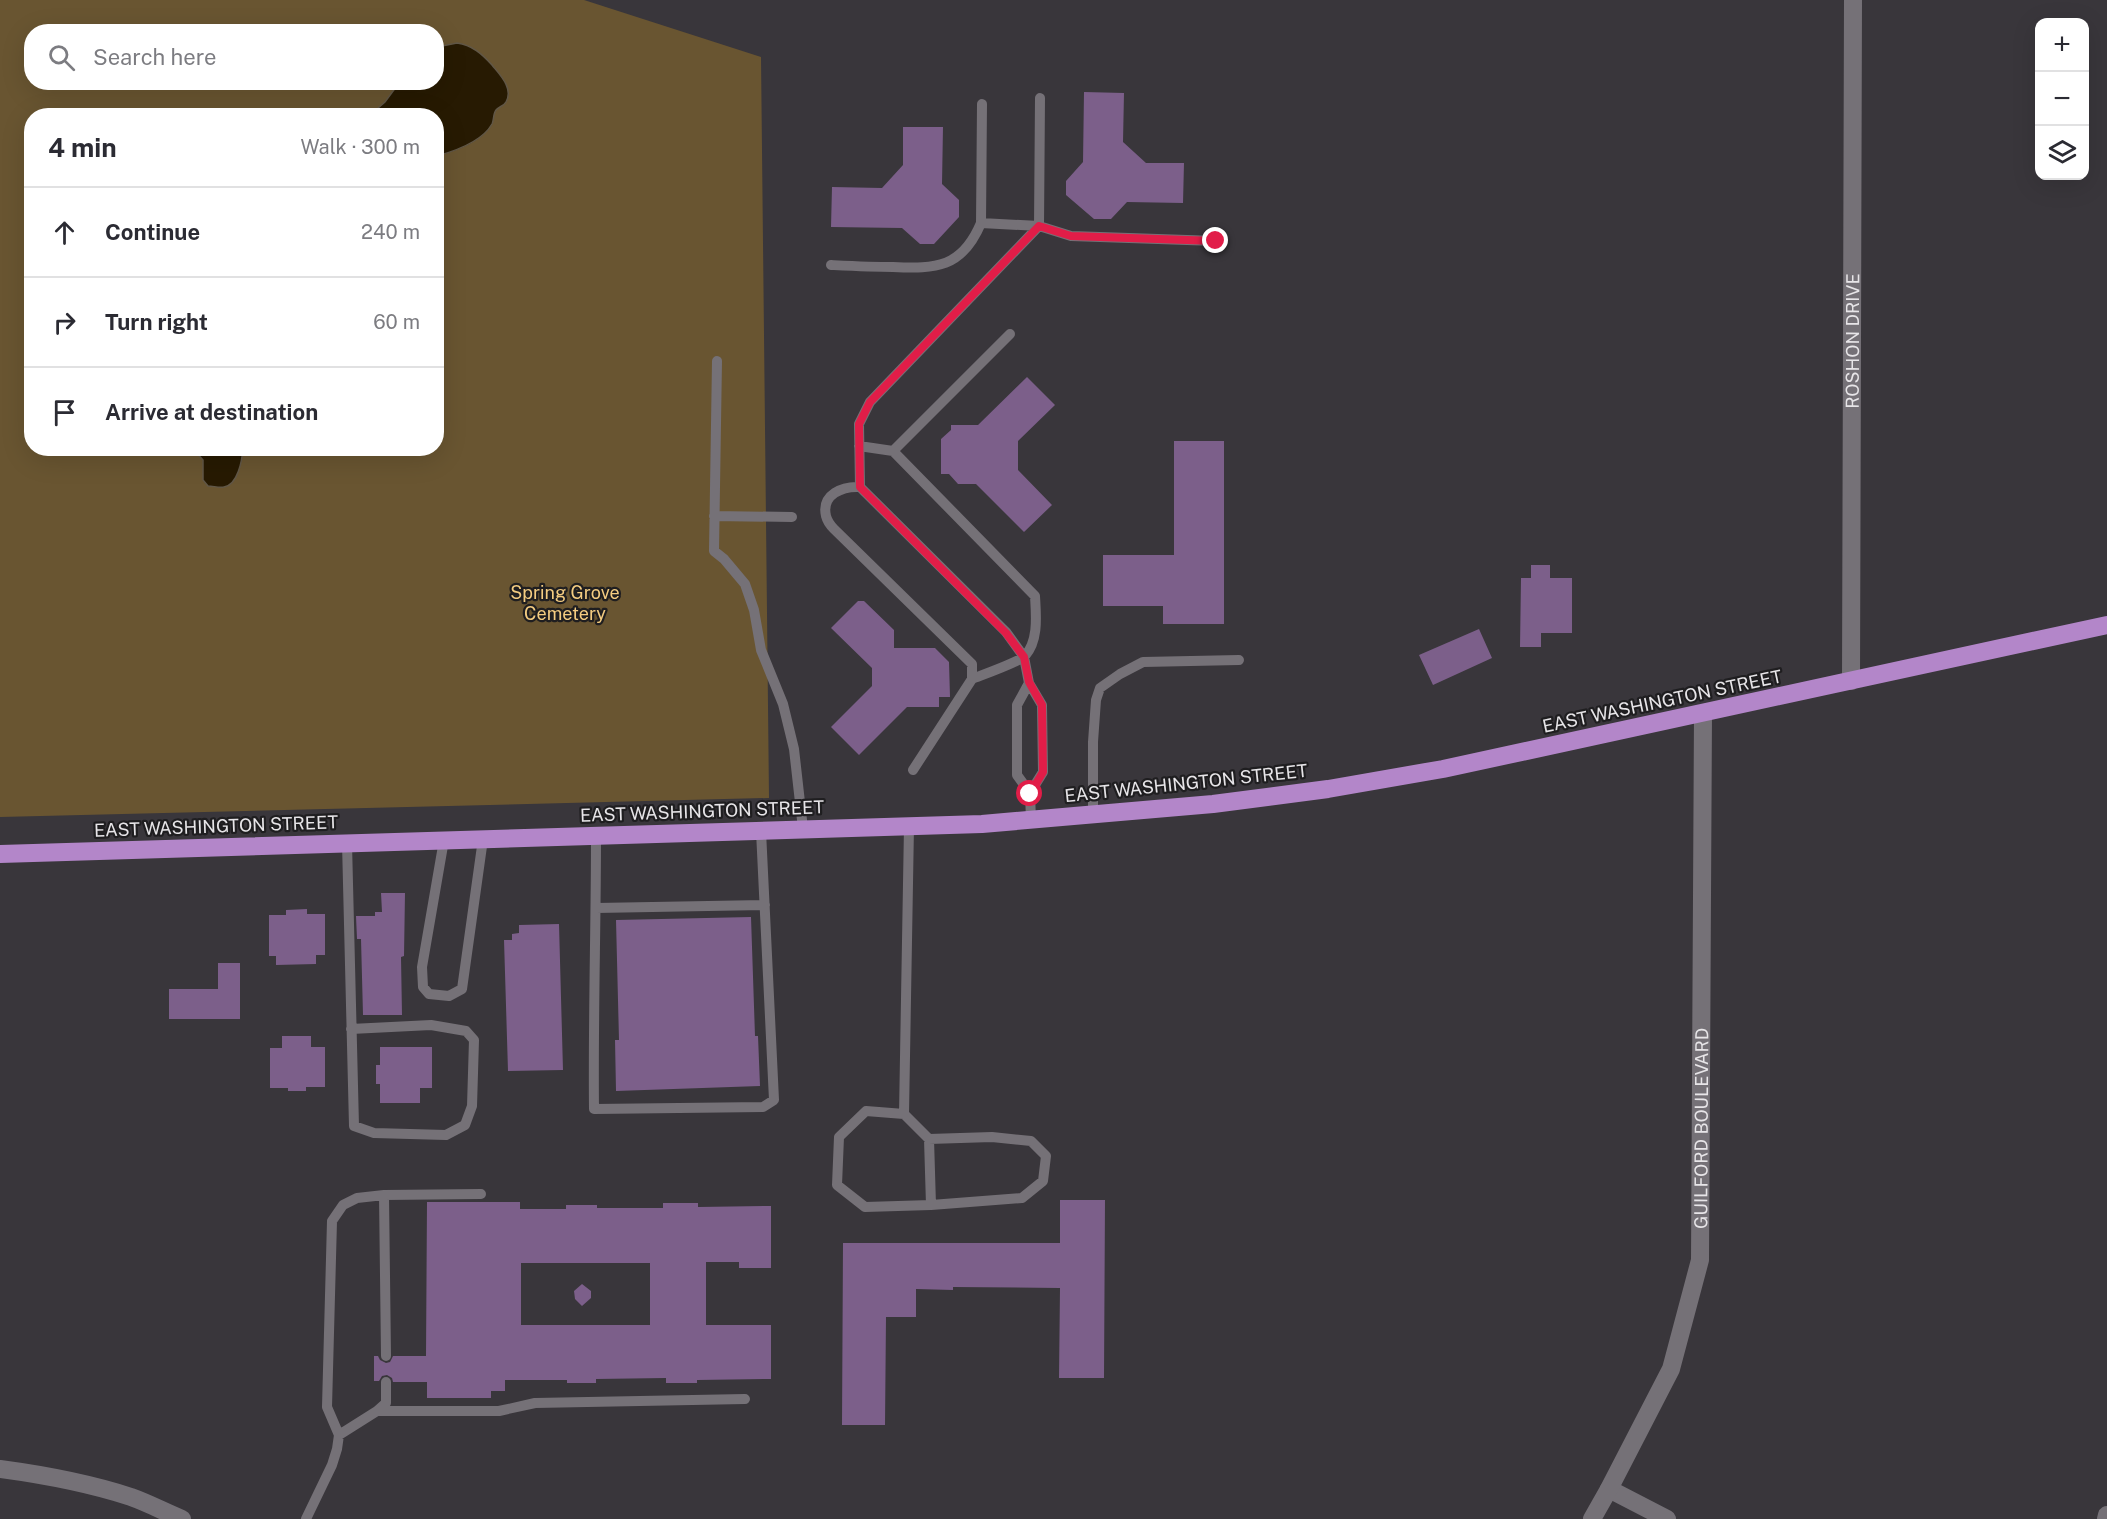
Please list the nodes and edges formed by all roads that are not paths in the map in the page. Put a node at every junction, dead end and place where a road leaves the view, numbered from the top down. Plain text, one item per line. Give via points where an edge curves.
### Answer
1 (1853, 0) edge
2 (1040, 98) dead end
3 (982, 104) dead end
4 (981, 223) junction
5 (1039, 226) junction
6 (1216, 241) dead end
7 (831, 265) dead end
8 (1010, 334) dead end
9 (717, 361) dead end
10 (859, 446) junction
11 (893, 451) junction
12 (860, 487) junction
13 (714, 516) junction
14 (792, 517) dead end
15 (2107, 625) edge
16 (1024, 657) junction
17 (1239, 660) dead end
18 (972, 679) junction
19 (1851, 681) junction
20 (1029, 682) junction
21 (1703, 714) junction
22 (914, 770) dead end
23 (1030, 794) junction
24 (1093, 815) junction
25 (1031, 820) junction
26 (909, 826) junction
27 (803, 829) junction
28 (761, 831) junction
29 (596, 836) junction
30 (483, 839) junction
31 (444, 840) junction
32 (347, 843) junction
33 (0, 854) edge
34 (765, 905) junction
35 (596, 908) junction
36 (351, 1029) junction
37 (904, 1113) junction
38 (929, 1139) junction
39 (481, 1194) dead end
40 (384, 1195) junction
41 (932, 1205) junction
42 (386, 1356) dead end
43 (386, 1382) dead end
44 (745, 1399) dead end
45 (377, 1411) junction
46 (339, 1435) junction
47 (0, 1469) edge
48 (1609, 1489) junction
49 (182, 1519) edge
50 (306, 1519) edge
51 (1592, 1519) edge
52 (1667, 1519) edge

1 - 19 street, ROSHON DRIVE
2 - 5 lane
3 - 4 lane
4 - 5 lane
4 - 7 lane via 964,252 928,269
5 - 6 lane via 1071,236
5 - 10 lane via 870,402 859,424
8 - 11 lane
9 - 13 lane
10 - 11 lane
10 - 12 lane
11 - 16 lane via 1035,596 1037,623
12 - 16 lane via 1006,633
12 - 18 lane via 847,486 833,493 826,517 972,664
13 - 14 lane
13 - 27 lane via 714,551 745,584 761,650 783,704 794,749
15 - 19 highway, EAST WASHINGTON STREET
16 - 18 lane
16 - 20 lane
17 - 24 lane via 1143,662 1100,688 1093,742
18 - 22 lane
19 - 21 highway, EAST WASHINGTON STREET
20 - 23 lane via 1017,705 1017,775
20 - 23 lane via 1042,705 1043,772
21 - 24 highway, EAST WASHINGTON STREET via 1328,789
21 - 48 street, GUILFORD BOULEVARD via 1700,1260 1671,1369
23 - 25 lane
24 - 25 highway, EAST WASHINGTON STREET
25 - 26 highway, EAST WASHINGTON STREET
26 - 27 highway, EAST WASHINGTON STREET
26 - 37 lane
27 - 28 highway, EAST WASHINGTON STREET
28 - 29 highway, EAST WASHINGTON STREET
28 - 34 lane
29 - 30 highway, EAST WASHINGTON STREET
29 - 35 lane
30 - 31 highway, EAST WASHINGTON STREET
30 - 31 lane via 462,989 449,996 429,994 423,987 422,967
31 - 32 highway, EAST WASHINGTON STREET
32 - 33 highway, EAST WASHINGTON STREET
32 - 36 lane
34 - 35 lane
34 - 35 lane via 774,1100 763,1107 594,1109
36 - 36 lane via 354,1126 374,1133 446,1135 465,1125 472,1106 474,1040 466,1031 431,1025
37 - 38 lane
37 - 41 lane via 866,1111 839,1137 837,1185 865,1207
38 - 41 lane
38 - 41 lane via 992,1137 1031,1141 1046,1156 1043,1181 1022,1198
39 - 40 lane
40 - 42 lane
40 - 46 lane via 357,1198 343,1205 332,1221 327,1407
43 - 45 lane via 386,1403
44 - 45 lane via 535,1403 499,1411
45 - 46 lane
46 - 50 lane via 332,1465
47 - 49 street via 84,1483
48 - 51 street, GUILFORD BOULEVARD
48 - 52 street

